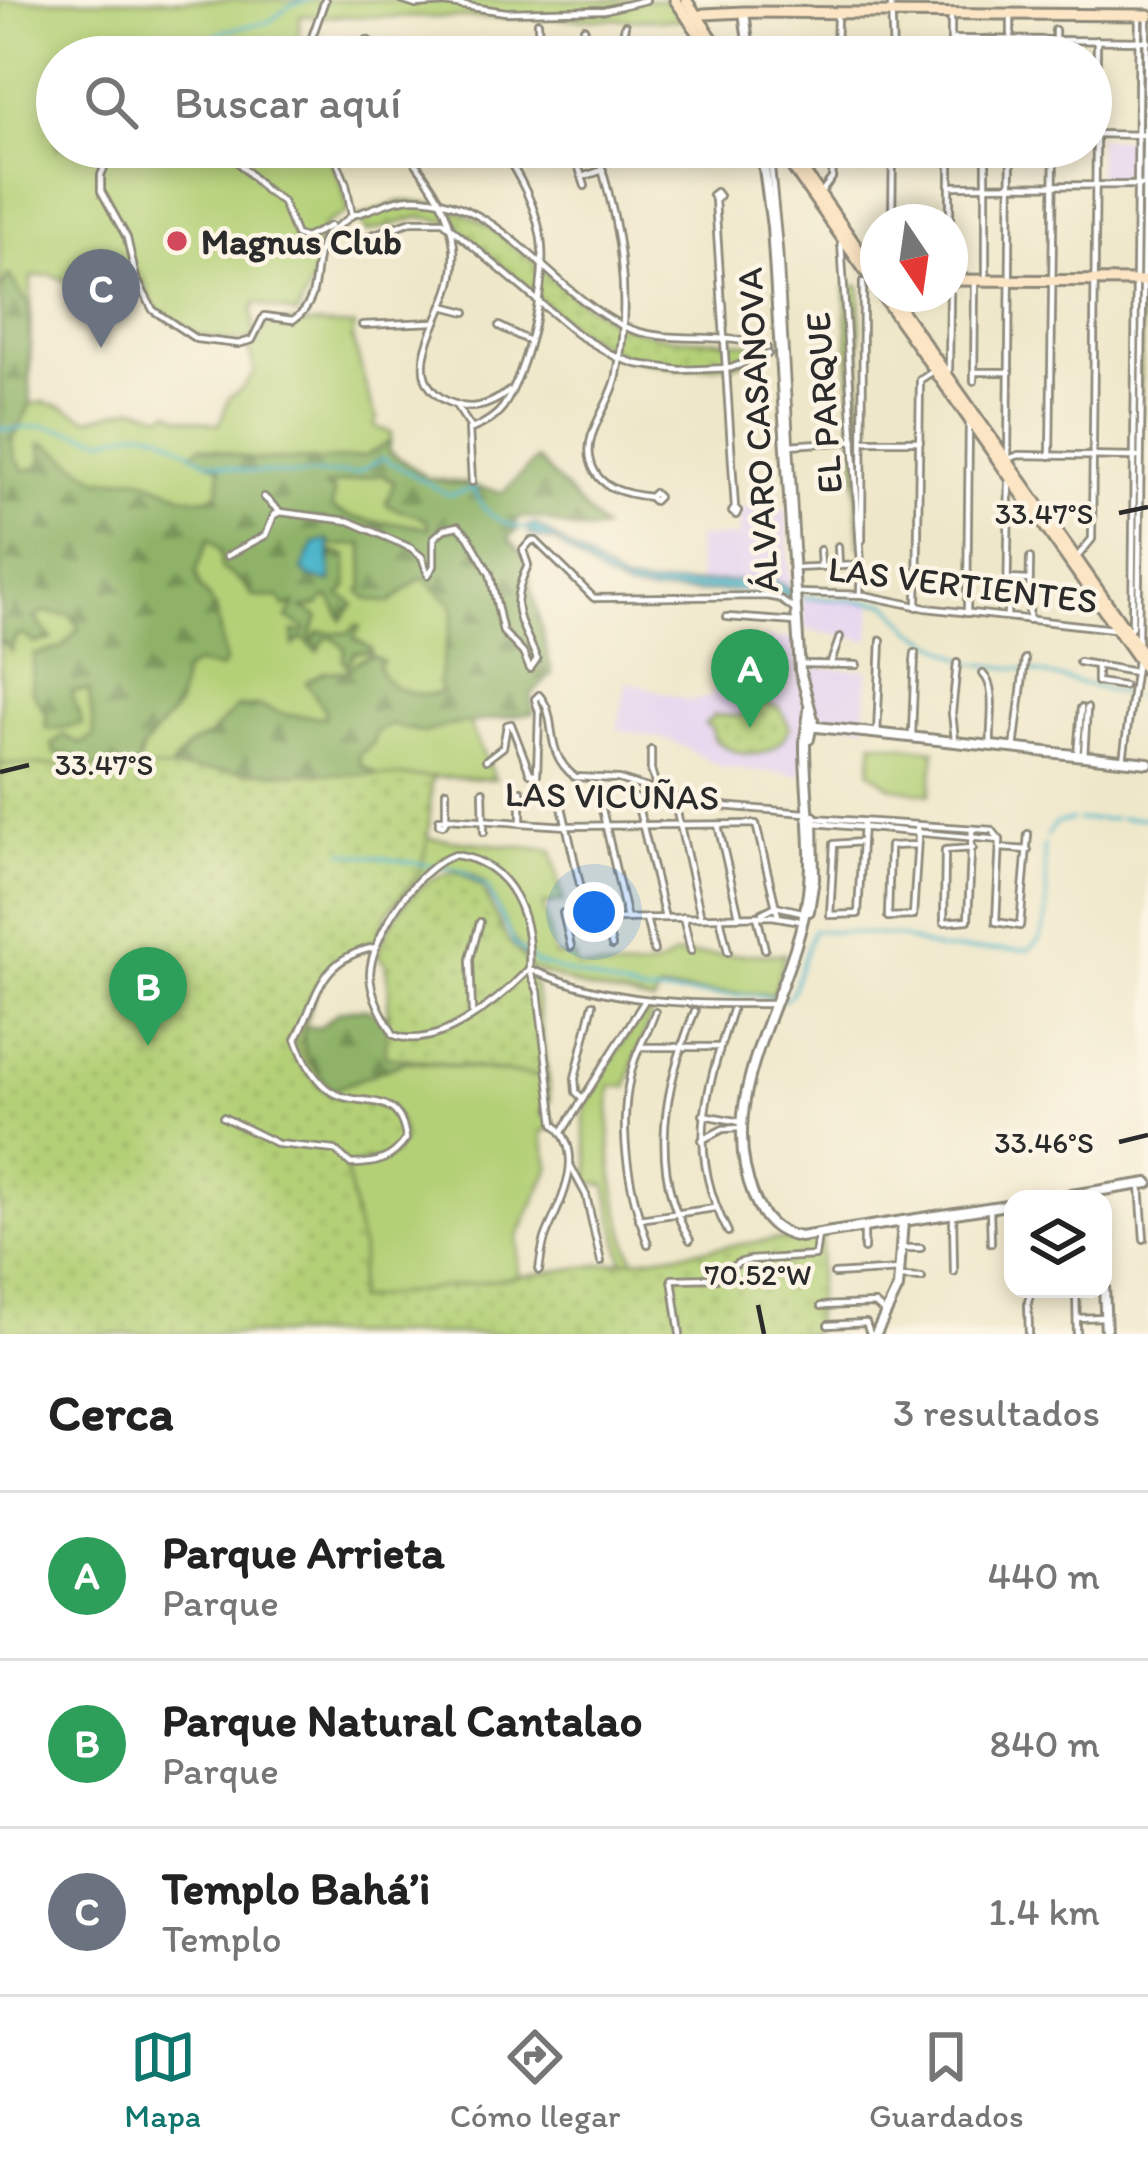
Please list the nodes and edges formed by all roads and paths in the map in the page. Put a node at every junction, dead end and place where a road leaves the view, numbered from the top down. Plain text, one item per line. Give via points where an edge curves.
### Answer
1 (325, 0) edge
2 (401, 0) edge
3 (632, 0) edge
4 (646, 0) edge
5 (675, 0) edge
6 (686, 0) edge
7 (891, 0) edge
8 (624, 7) junction
9 (893, 11) junction
10 (744, 12) junction
11 (836, 14) junction
12 (951, 14) junction
13 (1011, 14) junction
14 (1145, 15) edge
15 (692, 18) junction
16 (538, 22) dead end
17 (625, 25) dead end
18 (584, 28) dead end
19 (1055, 30) dead end
20 (312, 36) edge
21 (538, 36) edge
22 (587, 36) edge
23 (623, 36) edge
24 (703, 36) edge
25 (707, 36) edge
26 (747, 36) edge
27 (836, 36) edge
28 (893, 36) edge
29 (951, 36) edge
30 (1011, 36) edge
31 (1055, 36) edge
32 (1112, 40) edge
33 (1145, 41) edge
34 (1112, 134) edge
35 (1137, 135) junction
36 (1147, 135) edge
37 (103, 168) edge
38 (244, 168) edge
39 (340, 168) edge
40 (418, 168) edge
41 (512, 168) edge
42 (579, 168) dead end
43 (769, 168) edge
44 (790, 168) edge
45 (800, 168) edge
46 (833, 168) edge
47 (892, 168) edge
48 (950, 168) edge
49 (986, 168) edge
50 (1010, 168) edge
51 (1053, 168) edge
52 (1094, 168) edge
53 (603, 170) joint
54 (582, 177) junction
55 (986, 185) junction
56 (1010, 185) junction
57 (1053, 185) junction
58 (1094, 185) junction
59 (1144, 185) edge
60 (585, 186) dead end
61 (950, 186) junction
62 (817, 196) junction
63 (716, 200) dead end
64 (441, 202) junction
65 (892, 204) edge
66 (950, 204) edge
67 (352, 215) junction
68 (336, 226) junction
69 (450, 226) junction
70 (369, 236) dead end
71 (842, 238) junction
72 (860, 260) edge
73 (860, 262) edge
74 (544, 263) junction
75 (968, 280) edge
76 (981, 280) junction
77 (1010, 280) junction
78 (1052, 280) junction
79 (1094, 280) junction
80 (1143, 280) edge
81 (842, 284) junction
82 (860, 285) edge
83 (538, 300) junction
84 (443, 306) junction
85 (466, 312) dead end
86 (875, 312) edge
87 (895, 312) edge
88 (898, 312) edge
89 (949, 312) edge
90 (435, 322) junction
91 (362, 325) dead end
92 (499, 326) dead end
93 (623, 326) junction
94 (724, 338) junction
95 (782, 340) junction
96 (529, 341) junction
97 (767, 351) junction
98 (620, 358) junction
99 (782, 358) junction
100 (726, 368) junction
101 (935, 370) junction
102 (974, 372) junction
103 (1010, 372) junction
104 (947, 374) junction
105 (974, 381) dead end
106 (509, 391) junction
107 (788, 402) junction
108 (455, 404) junction
109 (972, 416) junction
110 (1142, 418) edge
111 (784, 428) junction
112 (469, 429) junction
113 (853, 441) junction
114 (863, 441) junction
115 (920, 441) junction
116 (788, 445) junction
117 (1050, 455) junction
118 (1092, 456) junction
119 (1138, 457) junction
120 (1005, 463) junction
121 (1009, 475) junction
122 (472, 482) dead end
123 (1141, 494) edge
124 (264, 496) dead end
125 (650, 497) dead end
126 (735, 508) dead end
127 (280, 512) junction
128 (838, 545) dead end
129 (820, 550) dead end
130 (227, 556) dead end
131 (1030, 558) dead end
132 (1072, 560) junction
133 (861, 565) junction
134 (839, 566) junction
135 (820, 567) junction
136 (795, 568) junction
137 (1007, 579) junction
138 (1029, 580) junction
139 (860, 595) junction
140 (795, 598) junction
141 (917, 607) junction
142 (967, 613) junction
143 (727, 617) dead end
144 (1007, 617) junction
145 (1029, 620) junction
146 (796, 622) junction
147 (1123, 630) junction
148 (840, 637) dead end
149 (881, 640) dead end
150 (1141, 655) edge
151 (1079, 662) dead end
152 (914, 663) dead end
153 (957, 663) dead end
154 (800, 664) junction
155 (830, 665) junction
156 (857, 665) dead end
157 (1024, 665) dead end
158 (1097, 665) junction
159 (1135, 672) junction
160 (983, 674) dead end
161 (1148, 674) edge
162 (1124, 686) dead end
163 (1084, 708) dead end
164 (810, 727) junction
165 (877, 734) junction
166 (911, 737) junction
167 (955, 743) junction
168 (992, 747) junction
169 (1014, 749) junction
170 (651, 750) dead end
171 (1080, 756) junction
172 (486, 760) dead end
173 (1123, 760) junction
174 (1148, 764) edge
175 (657, 790) junction
176 (446, 791) dead end
177 (483, 791) dead end
178 (521, 791) dead end
179 (560, 794) dead end
180 (599, 796) dead end
181 (636, 798) dead end
182 (677, 812) dead end
183 (810, 819) junction
184 (484, 820) junction
185 (521, 823) junction
186 (680, 825) junction
187 (718, 825) junction
188 (863, 825) junction
189 (567, 826) junction
190 (643, 826) junction
191 (606, 827) junction
192 (917, 828) junction
193 (484, 832) dead end
194 (972, 833) junction
195 (1028, 834) dead end
196 (862, 842) junction
197 (917, 845) junction
198 (973, 848) junction
199 (1000, 848) junction
200 (1028, 850) junction
201 (776, 906) junction
202 (804, 915) junction
203 (739, 916) junction
204 (758, 916) junction
205 (778, 916) junction
206 (683, 917) junction
207 (701, 917) junction
208 (720, 917) junction
209 (646, 918) junction
210 (664, 918) junction
211 (605, 919) junction
212 (627, 919) junction
213 (589, 920) junction
214 (480, 922) dead end
215 (376, 946) junction
216 (612, 946) dead end
217 (572, 947) dead end
218 (765, 949) dead end
219 (653, 951) dead end
220 (691, 951) dead end
221 (728, 952) dead end
222 (529, 969) junction
223 (548, 977) junction
224 (538, 991) junction
225 (775, 1000) junction
226 (644, 1002) junction
227 (593, 1004) dead end
228 (732, 1010) dead end
229 (694, 1011) dead end
230 (472, 1012) junction
231 (655, 1012) dead end
232 (641, 1047) junction
233 (680, 1047) junction
234 (720, 1047) junction
235 (583, 1099) junction
236 (703, 1115) junction
237 (223, 1117) dead end
238 (741, 1125) junction
239 (562, 1132) junction
240 (702, 1140) junction
241 (570, 1165) junction
242 (1144, 1184) edge
243 (1112, 1192) edge
244 (1004, 1206) edge
245 (715, 1208) junction
246 (990, 1208) junction
247 (953, 1213) junction
248 (676, 1214) junction
249 (639, 1220) junction
250 (903, 1221) junction
251 (865, 1228) junction
252 (728, 1232) dead end
253 (818, 1235) junction
254 (1144, 1239) dead end
255 (689, 1240) dead end
256 (648, 1244) dead end
257 (991, 1244) dead end
258 (902, 1248) junction
259 (921, 1248) dead end
260 (864, 1249) dead end
261 (602, 1262) dead end
262 (539, 1271) dead end
263 (954, 1272) dead end
264 (900, 1273) junction
265 (834, 1274) dead end
266 (922, 1277) dead end
267 (1029, 1298) edge
268 (1076, 1298) edge
269 (1104, 1298) edge
270 (821, 1306) dead end
271 (886, 1314) junction
272 (1105, 1317) junction
273 (1077, 1318) junction
274 (828, 1325) dead end
275 (680, 1334) edge
276 (873, 1334) edge
277 (1029, 1334) edge
278 (1077, 1334) edge
279 (1106, 1334) edge

1 - 20 street
2 - 8 street via 499,12
3 - 8 street
4 - 8 street
5 - 15 main road
6 - 15 main road
7 - 9 street
9 - 11 main road
9 - 12 main road
9 - 28 street
10 - 11 main road
10 - 15 main road
10 - 26 street
11 - 27 street
12 - 13 main road
12 - 29 street
13 - 14 main road
13 - 30 street
14 - 33 street
15 - 24 main road
15 - 25 main road
16 - 21 street
17 - 23 street
18 - 22 street
19 - 31 street
32 - 33 street
33 - 35 street
33 - 36 street
34 - 35 street
35 - 36 street
35 - 59 street
36 - 59 street
37 - 68 street via 100,187 127,238 142,292 159,315 196,339 242,344 264,316 302,314 318,279 319,251
38 - 68 street via 282,201 299,238
39 - 67 street
40 - 64 street
41 - 74 street via 534,208
42 - 54 street
43 - 95 street, ÁLVARO CASANOVA
44 - 62 main road
45 - 62 main road
46 - 62 street
47 - 65 street
48 - 61 street
49 - 55 street
50 - 56 street
51 - 57 street
52 - 58 street
53 - 54 street
53 - 93 street via 621,245
54 - 60 street
55 - 56 street
55 - 61 street
55 - 76 street
56 - 57 street
56 - 77 street
57 - 58 street
57 - 78 street
58 - 59 street
58 - 79 street
59 - 80 street
61 - 66 street
62 - 71 main road
62 - 72 main road
63 - 94 street
64 - 67 street via 405,198
64 - 69 street
64 - 74 street
67 - 68 street
69 - 70 street via 412,221
69 - 83 street
69 - 84 street via 454,268
71 - 73 main road
71 - 81 street, EL PARQUE
74 - 83 street
74 - 93 street
75 - 76 main road
76 - 77 main road
76 - 102 street
77 - 78 main road
77 - 103 street
78 - 79 main road
78 - 117 street
79 - 80 main road
79 - 118 street
80 - 110 street
81 - 82 street
81 - 113 street, EL PARQUE
83 - 96 street
83 - 98 street
84 - 85 street
84 - 90 street
86 - 114 street, EL PARQUE
87 - 101 main road
88 - 104 main road
89 - 104 street
90 - 91 street
90 - 108 street via 425,372
92 - 96 street
93 - 94 street
93 - 98 street
94 - 97 street
94 - 100 street
95 - 97 street
95 - 99 street, ÁLVARO CASANOVA
96 - 106 street
97 - 99 street
97 - 100 street
98 - 100 street via 671,370
98 - 125 street via 590,459 608,486
99 - 107 street, ÁLVARO CASANOVA
99 - 111 street, ÁLVARO CASANOVA
100 - 126 street
101 - 104 street
101 - 109 main road
101 - 115 street via 920,380
102 - 103 street
102 - 105 street
103 - 120 street
104 - 109 main road
106 - 108 street via 482,406
106 - 112 street via 494,417
107 - 111 street
107 - 116 street, ÁLVARO CASANOVA
108 - 112 street
109 - 120 main road
109 - 142 street
110 - 119 street
111 - 116 street, ÁLVARO CASANOVA
112 - 122 street
113 - 114 street
113 - 116 street
113 - 133 street, EL PARQUE
114 - 115 street
114 - 133 street, EL PARQUE
115 - 141 street
116 - 136 street, ÁLVARO CASANOVA
117 - 118 street
117 - 120 street
118 - 119 street
118 - 132 street via 1092,539
119 - 123 street
120 - 121 main road
120 - 132 main road
121 - 132 main road
121 - 137 street
123 - 147 street via 1132,626
123 - 150 street
124 - 127 street
127 - 130 street via 266,535
127 - 140 street, LAS VERTIENTES via 349,521 419,553 428,575 434,538 458,526 490,574 503,632 530,669 537,659 514,604 528,566 524,550 536,541 594,598
128 - 134 street
129 - 135 street
131 - 138 street
132 - 147 main road
133 - 134 street
133 - 139 street, EL PARQUE
134 - 135 street
135 - 136 street
136 - 140 street, ÁLVARO CASANOVA
137 - 138 street
137 - 144 street
138 - 145 street
139 - 140 street, LAS VERTIENTES
139 - 141 street, LAS VERTIENTES
140 - 146 street, ÁLVARO CASANOVA
141 - 142 street, LAS VERTIENTES
142 - 144 street, LAS VERTIENTES
143 - 146 street
144 - 145 street, LAS VERTIENTES
145 - 147 street, LAS VERTIENTES
146 - 154 street, ÁLVARO CASANOVA
147 - 150 main road
148 - 155 street
149 - 165 street
150 - 159 street
150 - 161 main road
151 - 158 street
152 - 166 street
153 - 167 street
154 - 155 street
154 - 164 street, ÁLVARO CASANOVA
155 - 156 street
157 - 169 street
158 - 159 street
158 - 162 street via 1097,682
159 - 173 street
160 - 168 street via 993,694
163 - 171 street
164 - 165 street
164 - 183 street, ÁLVARO CASANOVA
165 - 166 street
166 - 167 street
167 - 168 street
168 - 169 street
169 - 171 street
170 - 175 street
171 - 173 street
172 - 175 street via 511,724 537,775 539,695 563,766 575,777
173 - 174 street
175 - 183 street via 698,804
176 - 184 street, LAS VICUÑAS via 445,818
177 - 184 street
178 - 185 street
179 - 189 street
180 - 191 street
181 - 190 street
182 - 186 street
183 - 188 street
183 - 202 street, ÁLVARO CASANOVA via 814,880
184 - 185 street, LAS VICUÑAS
184 - 193 street
185 - 189 street, LAS VICUÑAS
186 - 187 street, LAS VICUÑAS
186 - 190 street, LAS VICUÑAS
186 - 207 street
187 - 201 street, LAS VICUÑAS via 757,825
187 - 203 street
188 - 192 street
188 - 196 street
189 - 191 street, LAS VICUÑAS
189 - 213 street
190 - 191 street, LAS VICUÑAS
190 - 210 street
191 - 212 street
192 - 194 street
192 - 197 street
194 - 198 street
194 - 199 street via 992,830
195 - 200 street
196 - 196 street via 835,842 830,915 858,914
197 - 197 street via 890,846 888,917 914,916
198 - 198 street via 945,850 944,922 968,920
199 - 200 street
199 - 200 street via 996,922 1019,926
201 - 202 street
201 - 204 street
201 - 205 street, LAS VICUÑAS
202 - 205 street
202 - 225 street, ÁLVARO CASANOVA
203 - 204 street
203 - 208 street
204 - 205 street
204 - 218 street
206 - 207 street
206 - 210 street
206 - 220 street
207 - 208 street
208 - 221 street
209 - 210 street
209 - 212 street
209 - 219 street
211 - 212 street
211 - 213 street
211 - 216 street
213 - 217 street via 564,916
214 - 230 street via 470,959
215 - 222 street via 429,872 465,856 505,878 530,928
215 - 230 street via 371,987 394,1036 444,1032
215 - 237 street via 323,976 296,1039 329,1091 388,1105 404,1119 406,1139 394,1156 351,1164 335,1150 278,1144
222 - 223 street
222 - 224 street
222 - 230 street
223 - 224 street
223 - 226 street
224 - 239 street via 554,1124
225 - 226 street
225 - 238 street, ÁLVARO CASANOVA
226 - 235 street
227 - 235 street via 575,1078
228 - 234 street
229 - 233 street
231 - 232 street
232 - 233 street
232 - 249 street via 625,1133
233 - 234 street
233 - 248 street via 664,1130
234 - 236 street
235 - 239 street
236 - 238 street
236 - 240 street
238 - 240 street
238 - 253 street, ÁLVARO CASANOVA via 748,1179 765,1218 787,1235
239 - 241 street
240 - 245 street
241 - 261 street
241 - 262 street
242 - 243 street
242 - 254 street
244 - 246 street, ÁLVARO CASANOVA
245 - 248 street
245 - 252 street
246 - 247 street, ÁLVARO CASANOVA
246 - 257 street
247 - 250 street, ÁLVARO CASANOVA
247 - 263 street
248 - 249 street
248 - 255 street
249 - 256 street
250 - 251 street, ÁLVARO CASANOVA
250 - 258 street
251 - 253 street, ÁLVARO CASANOVA
251 - 260 street
253 - 275 street via 815,1256 750,1260 716,1278 672,1279
258 - 259 street
258 - 264 street
264 - 265 street
264 - 266 street
264 - 271 street
267 - 277 street
268 - 273 street
269 - 272 street
270 - 271 street via 875,1304
271 - 276 street
272 - 273 street
272 - 279 street
273 - 278 street
274 - 276 street via 866,1323

